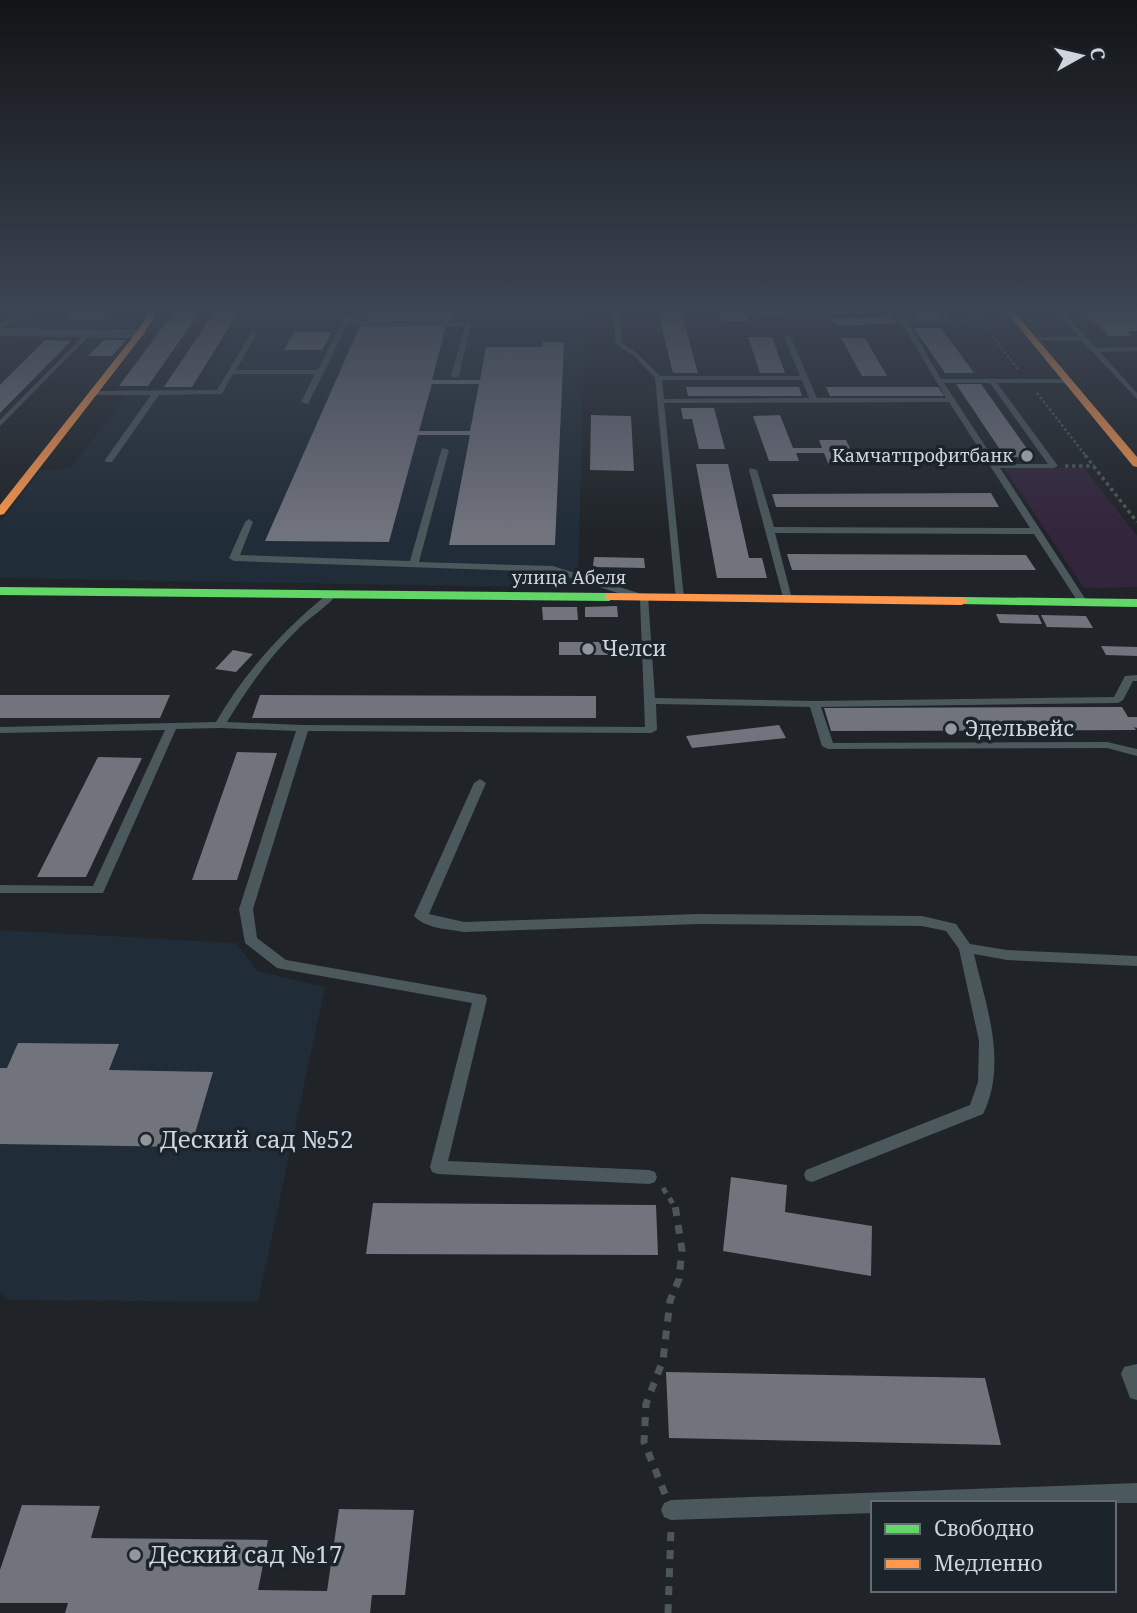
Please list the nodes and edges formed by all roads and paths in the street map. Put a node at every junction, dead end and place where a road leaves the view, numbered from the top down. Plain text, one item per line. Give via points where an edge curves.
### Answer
1 (40, 383) edge
2 (101, 383) edge
3 (224, 383) edge
4 (314, 383) edge
5 (658, 383) edge
6 (807, 383) edge
7 (940, 383) edge
8 (994, 383) edge
9 (1029, 383) edge
10 (1070, 383) edge
11 (93, 393) junction
12 (157, 393) junction
13 (660, 401) junction
14 (814, 401) junction
15 (952, 401) junction
16 (305, 402) dead end
17 (0, 424) edge
18 (445, 450) dead end
19 (109, 460) dead end
20 (1137, 464) edge
21 (994, 466) junction
22 (1054, 466) junction
23 (1094, 466) junction
24 (753, 470) dead end
25 (0, 512) edge
26 (249, 522) dead end
27 (1137, 522) edge
28 (770, 530) junction
29 (1037, 531) junction
30 (414, 564) junction
31 (0, 591) edge
32 (332, 595) junction
33 (645, 597) junction
34 (680, 598) junction
35 (787, 599) junction
36 (1083, 603) junction
37 (1137, 603) edge
38 (1137, 678) edge
39 (650, 701) junction
40 (814, 704) junction
41 (220, 725) junction
42 (172, 726) junction
43 (303, 729) junction
44 (0, 730) edge
45 (1137, 753) edge
46 (480, 783) dead end
47 (0, 889) edge
48 (966, 948) junction
49 (1137, 961) edge
50 (812, 1175) dead end
51 (649, 1177) joint
52 (1137, 1373) edge
53 (1137, 1391) edge
54 (1137, 1493) edge
55 (918, 1501) edge
56 (871, 1503) edge
57 (671, 1510) junction
58 (668, 1613) edge

1 - 17 lane
2 - 11 street
3 - 12 lane via 219,392
4 - 16 lane
5 - 13 lane
6 - 14 lane
7 - 15 lane
8 - 22 lane
9 - 23 path
10 - 20 street
11 - 12 lane
11 - 25 street
12 - 19 lane
13 - 14 lane
13 - 34 lane
14 - 15 lane
15 - 21 lane
18 - 30 lane
21 - 22 lane
21 - 29 lane
22 - 23 path
23 - 27 path
24 - 28 lane
26 - 30 lane via 234,558
28 - 29 lane
28 - 35 lane
29 - 36 lane
30 - 33 lane via 553,569
31 - 32 street, улица Абеля
32 - 33 street, улица Абеля
32 - 41 lane via 269,651
33 - 34 street, улица Абеля
33 - 39 lane
34 - 35 street, улица Абеля
35 - 36 street, улица Абеля
36 - 37 street, улица Абеля
38 - 40 lane via 1129,678 1118,700
39 - 40 lane
39 - 43 lane via 651,730
40 - 45 lane via 828,746 1107,745
41 - 42 lane
41 - 43 lane
42 - 44 lane
42 - 47 lane via 97,890
43 - 51 lane via 246,909 250,940 282,964 480,999 438,1167
46 - 48 lane via 421,916 430,921 507,928 699,919 922,921 951,927
48 - 49 lane via 1007,955
48 - 50 lane via 987,1041 986,1082 977,1109
51 - 57 path via 674,1202 682,1250 663,1360 644,1422 644,1443
52 - 53 lane via 1131,1374
54 - 55 lane
56 - 57 lane
57 - 58 path

